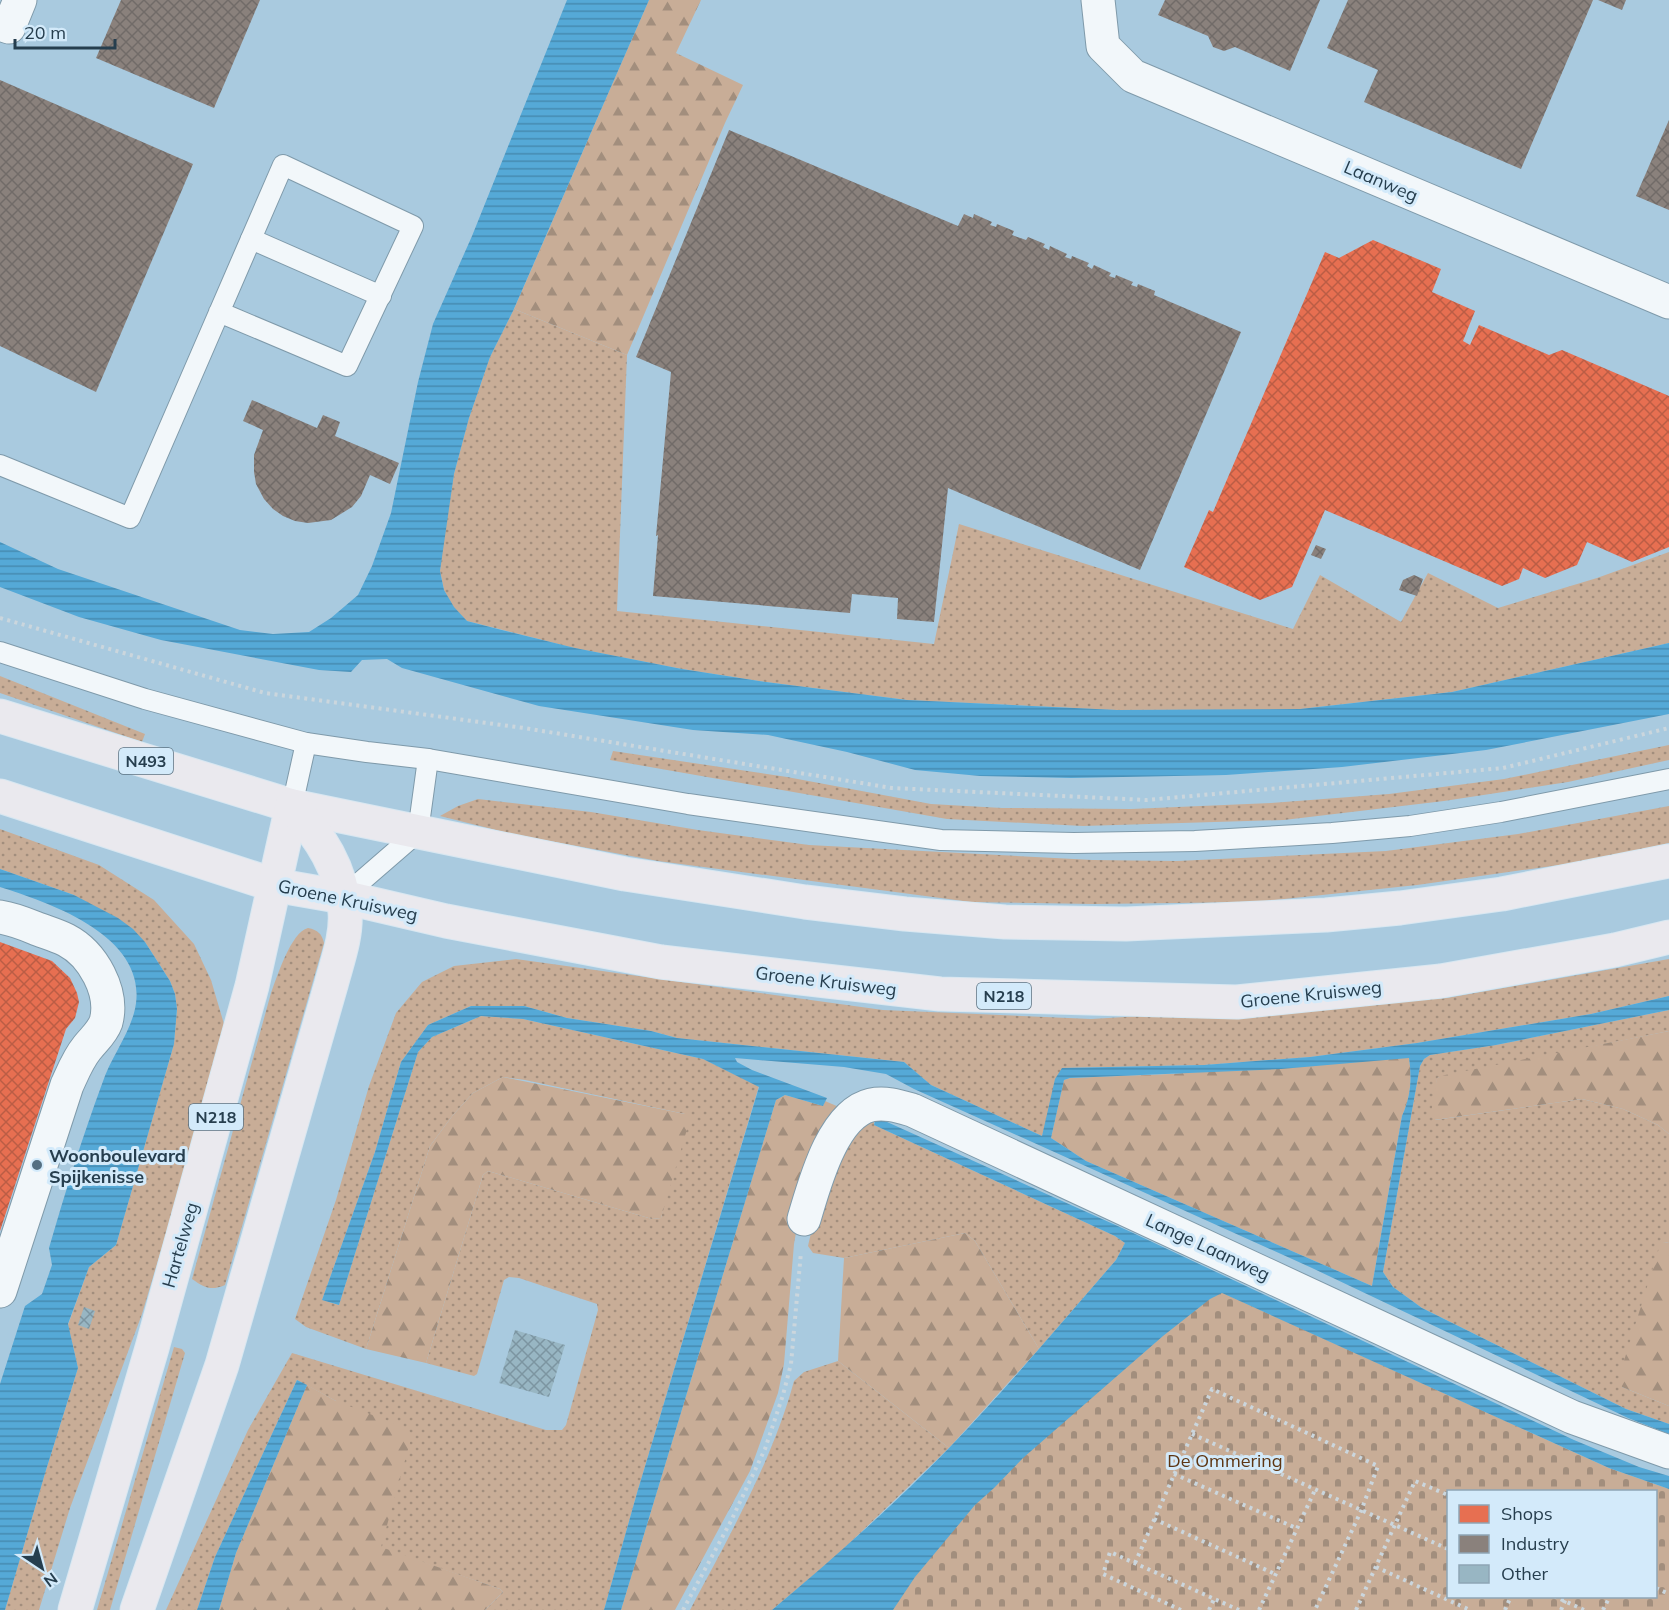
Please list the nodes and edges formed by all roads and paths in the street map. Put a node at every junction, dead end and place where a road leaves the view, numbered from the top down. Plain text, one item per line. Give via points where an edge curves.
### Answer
1 (1098, 0) edge
2 (251, 239) junction
3 (381, 296) junction
4 (1669, 302) edge
5 (219, 312) junction
6 (0, 465) edge
7 (0, 618) edge
8 (0, 652) edge
9 (0, 716) edge
10 (1669, 728) edge
11 (306, 743) junction
12 (428, 759) junction
13 (1669, 779) edge
14 (0, 796) edge
15 (292, 806) junction
16 (417, 832) junction
17 (1669, 861) edge
18 (274, 885) junction
19 (343, 897) junction
20 (0, 917) edge
21 (1669, 937) edge
22 (804, 1219) joint
23 (0, 1291) edge
24 (1192, 1434) junction
25 (1669, 1452) edge
26 (1174, 1474) junction
27 (1315, 1490) junction
28 (1447, 1494) edge
29 (1361, 1511) junction
30 (1154, 1519) junction
31 (1395, 1524) junction
32 (1296, 1528) junction
33 (1447, 1548) edge
34 (1135, 1563) junction
35 (1376, 1567) junction
36 (1275, 1574) junction
37 (1214, 1599) junction
38 (1566, 1599) edge
39 (75, 1610) edge
40 (137, 1610) edge
41 (683, 1610) edge
42 (1181, 1610) edge
43 (1209, 1610) edge
44 (1239, 1610) edge
45 (1259, 1610) edge
46 (1316, 1610) edge
47 (1356, 1610) edge
48 (1470, 1610) edge
49 (1561, 1610) edge
50 (1584, 1610) edge

1 - 4 street, Laanweg via 1103,46 1133,76
2 - 3 lane
2 - 3 lane via 283,165 413,226
2 - 5 lane
3 - 5 lane via 347,366
5 - 6 lane via 130,518
7 - 10 path via 265,693 524,728 892,788 1147,800 1503,768
8 - 11 lane via 145,699
9 - 15 main road, N493
11 - 12 lane
11 - 15 lane, Hartelweg
12 - 13 lane via 688,804 941,840 1062,843 1195,841 1410,826
12 - 16 lane
14 - 18 main road, Groene Kruisweg
15 - 16 main road
15 - 18 main road, Hartelweg / N218
15 - 19 main road via 330,855
16 - 17 main road via 625,874 794,901 1016,922 1126,924 1326,915 1502,894
16 - 19 lane
18 - 19 main road, Groene Kruisweg
18 - 39 main road, Hartelweg / N218 via 252,986
19 - 21 main road, Groene Kruisweg / N218 via 661,962 940,994 1237,1002 1441,981
19 - 40 main road via 345,928 331,985 222,1365
20 - 23 street via 67,940 79,949 99,976 108,1009 105,1024 75,1066 67,1085
22 - 25 street, Lange Laanweg via 835,1136 852,1114 869,1105 890,1103 1572,1417
22 - 41 path via 791,1364 783,1395 765,1449
24 - 26 path
24 - 27 path
24 - 29 path via 1212,1389 1378,1466
26 - 30 path
26 - 32 path
27 - 29 path
27 - 32 path
28 - 31 path via 1415,1481
29 - 31 path
29 - 46 path
30 - 34 path
30 - 36 path
31 - 33 path
31 - 35 path
32 - 36 path
34 - 37 path
34 - 42 path via 1110,1552 1103,1574
35 - 47 path
35 - 48 path
36 - 45 path
37 - 43 path
37 - 44 path
38 - 49 path
38 - 50 path

